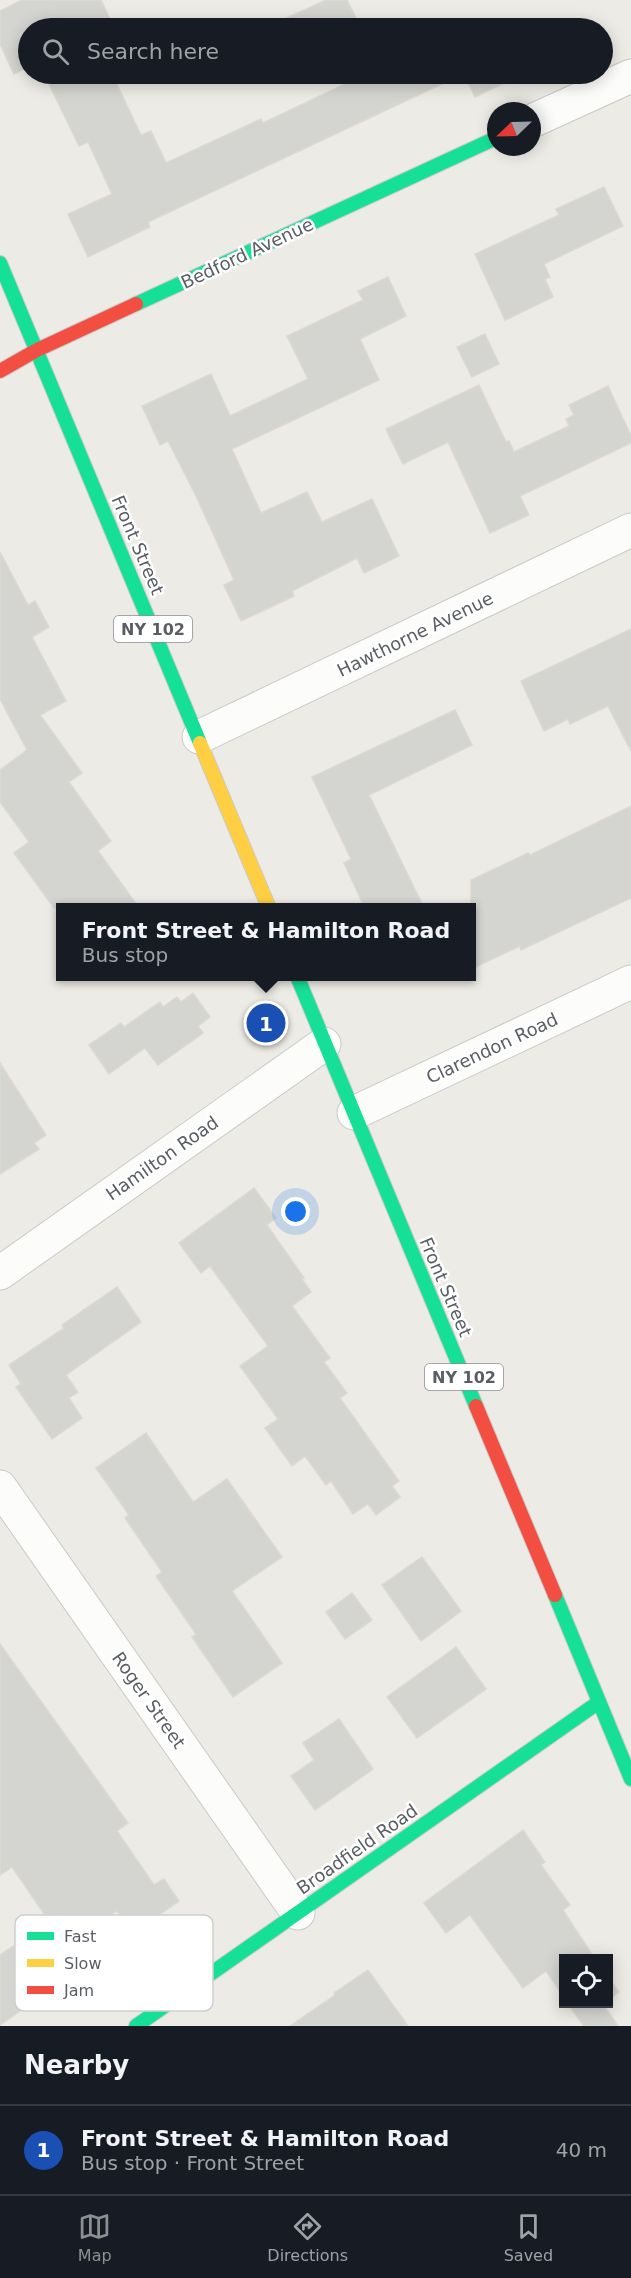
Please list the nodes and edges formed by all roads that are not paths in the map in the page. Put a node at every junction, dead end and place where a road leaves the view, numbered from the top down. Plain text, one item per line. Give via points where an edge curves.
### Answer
1 (631, 75) edge
2 (613, 83) edge
3 (612, 84) edge
4 (541, 117) edge
5 (487, 142) edge
6 (0, 263) edge
7 (37, 350) junction
8 (0, 371) edge
9 (631, 530) edge
10 (199, 737) junction
11 (266, 903) edge
12 (299, 981) edge
13 (631, 982) edge
14 (324, 1044) junction
15 (354, 1113) junction
16 (0, 1273) edge
17 (0, 1487) edge
18 (599, 1702) junction
19 (631, 1779) edge
20 (298, 1913) junction
21 (213, 1972) edge
22 (158, 2011) edge
23 (136, 2026) edge

1 - 2 street
3 - 4 street
5 - 7 main road, Bedford Avenue
6 - 7 main road, Front Street / NY 102
7 - 8 main road, Bedford Avenue
7 - 10 main road, Front Street / NY 102
9 - 10 street, Hawthorne Avenue
10 - 11 main road, Front Street / NY 102
12 - 14 main road, Front Street / NY 102
13 - 15 street, Clarendon Road
14 - 15 main road, Front Street / NY 102
14 - 16 street, Hamilton Road
15 - 18 main road, Front Street / NY 102
17 - 20 street, Roger Street
18 - 19 main road, Front Street / NY 102
18 - 20 main road, Broadfield Road
20 - 21 main road, Broadfield Road
22 - 23 main road, Broadfield Road

